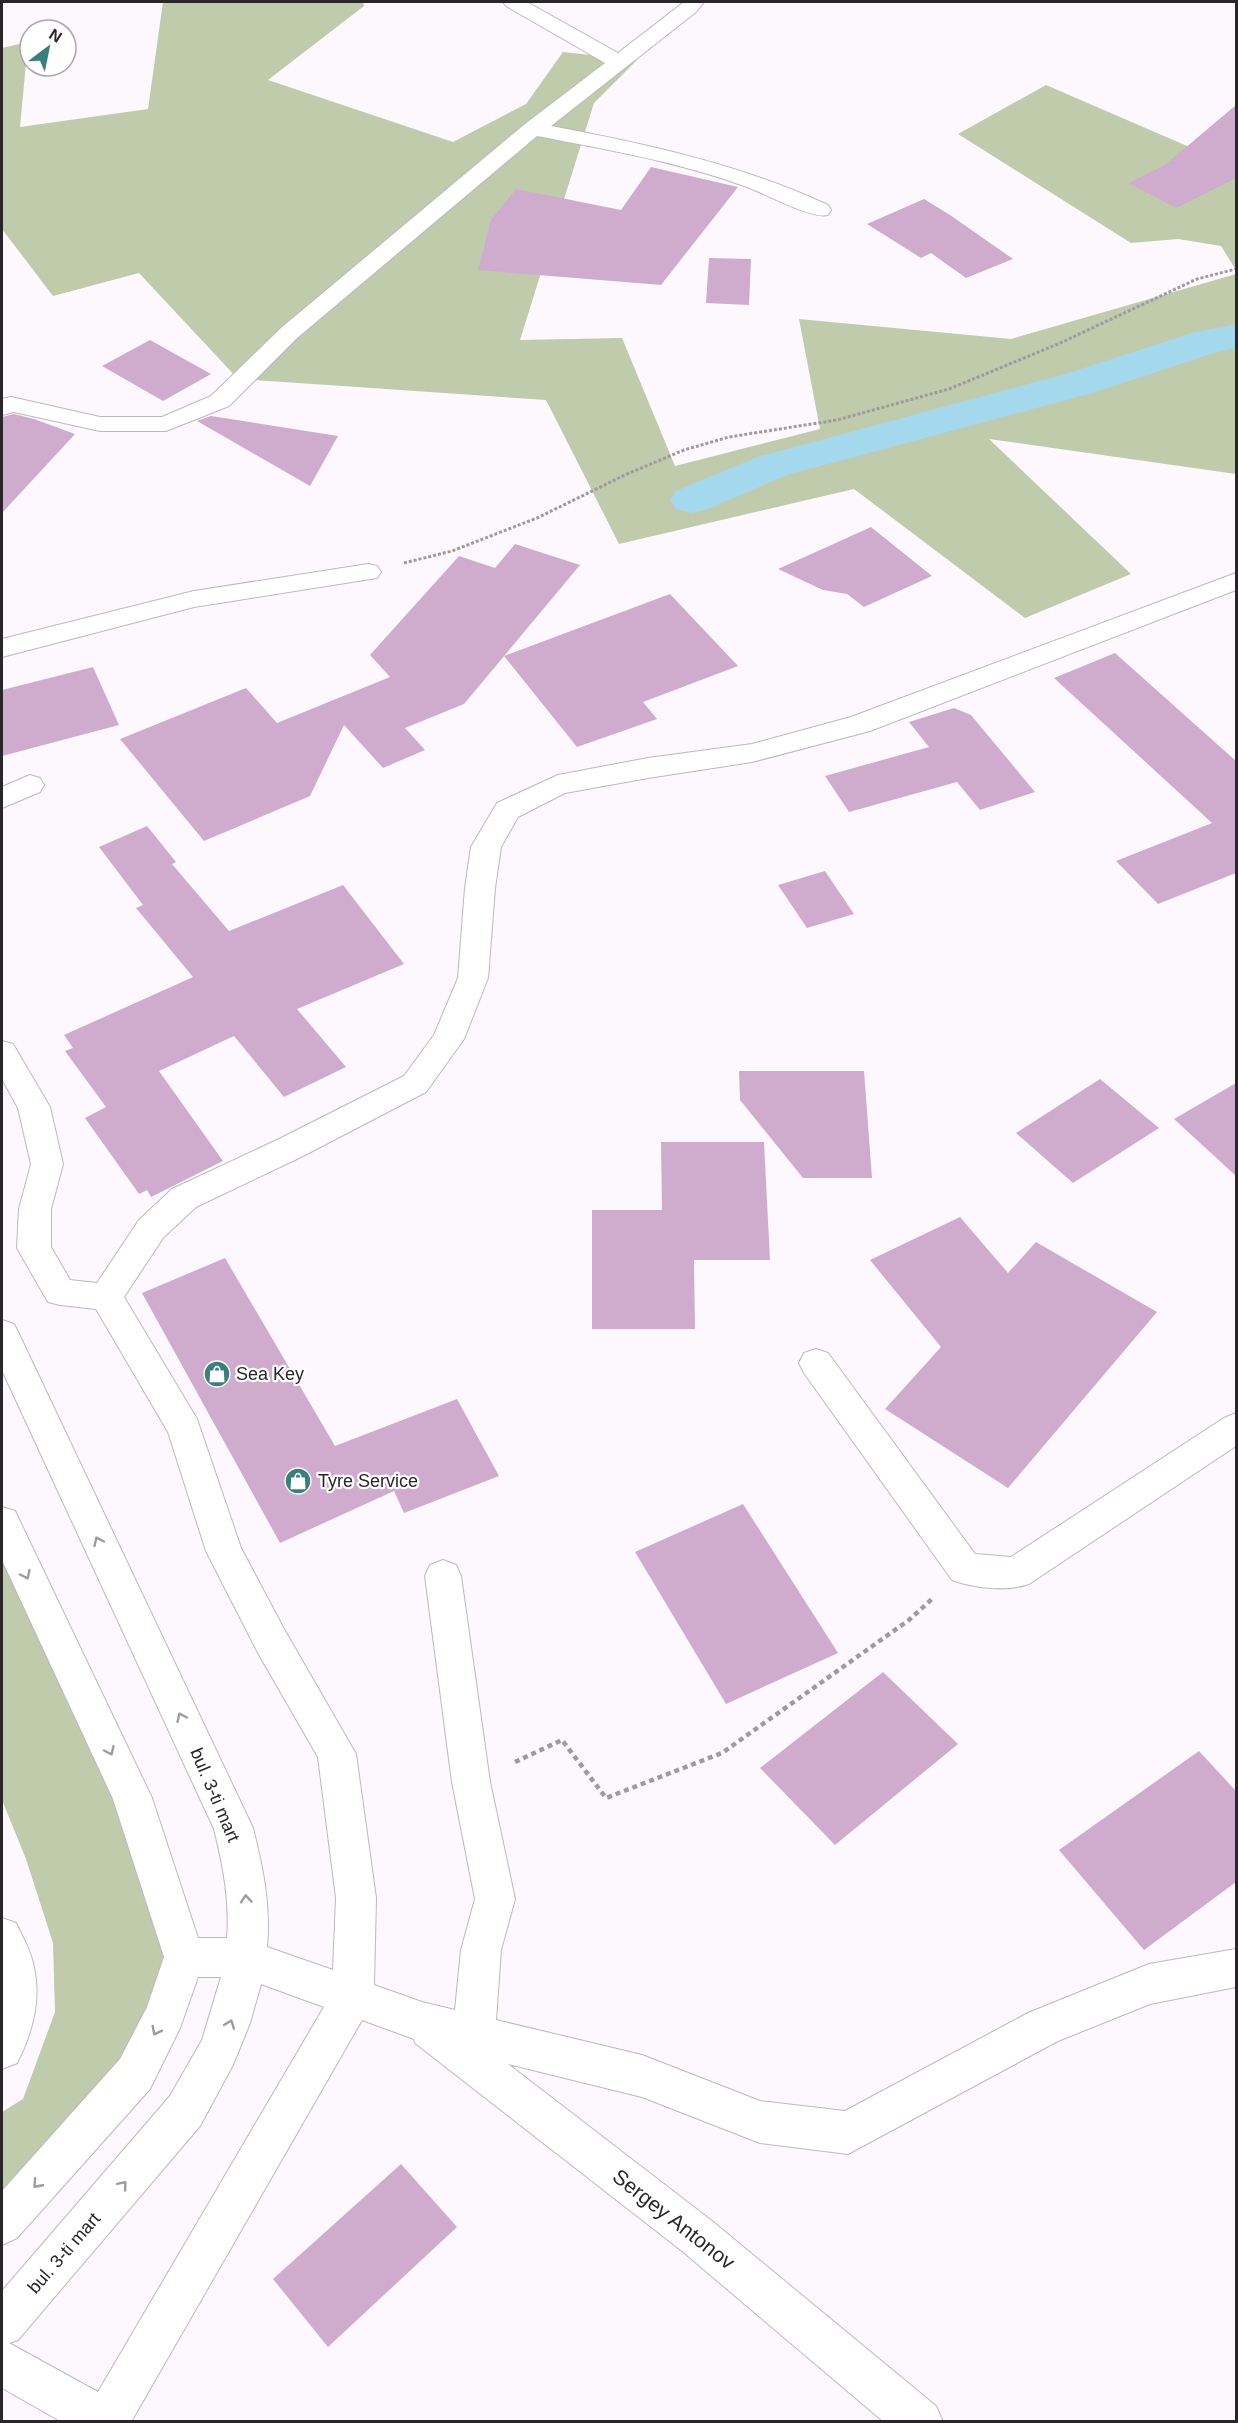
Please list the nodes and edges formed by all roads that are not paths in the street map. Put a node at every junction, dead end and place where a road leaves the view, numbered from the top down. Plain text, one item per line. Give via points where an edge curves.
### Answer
1 (513, 2) edge
2 (694, 2) edge
3 (618, 62) junction
4 (533, 129) junction
5 (819, 210) dead end
6 (4, 404) edge
7 (368, 572) road end
8 (1236, 580) edge
9 (2, 648) edge
10 (30, 785) dead end
11 (2, 798) edge
12 (2, 1052) edge
13 (106, 1297) junction
14 (2, 1334) edge
15 (816, 1363) dead end
16 (1236, 1428) edge
17 (2, 1522) edge
18 (443, 1576) dead end
19 (2, 1937) edge
20 (184, 1957) junction
21 (244, 1958) junction
22 (1236, 1968) edge
23 (353, 1997) junction
24 (422, 2022) junction
25 (474, 2034) junction
26 (2, 2049) edge
27 (2, 2223) edge
28 (2, 2324) edge
29 (2, 2363) edge
30 (106, 2421) edge
31 (921, 2421) edge

1 - 3 street
2 - 3 street
3 - 4 street
4 - 5 street via 685,161 760,184
4 - 6 street via 289,333 220,401 166,423 144,424 100,424
7 - 9 street via 194,599
8 - 13 street via 860,724 752,753 558,785 507,810 486,847 473,978 448,1039 415,1084 184,1198 151,1229
10 - 11 street
12 - 13 street via 34,1107 47,1164 35,1209 33,1248 60,1292
13 - 23 street via 185,1429 224,1551 337,1754 356,1898
21 -> 14 street, bul. 3-ti mart via 248,1918 245,1877 233,1828
15 - 16 street via 964,1569 1016,1573
17 -> 20 street via 132,1798
18 - 25 street via 471,1782 495,1899 481,1950
19 - 26 street via 13,1962 17,2000
20 - 21 street
20 -> 27 street via 165,2014 135,2074
21 - 23 street
28 -> 21 street, bul. 3-ti mart via 190,2104 216,2061 234,2016
22 - 25 street via 1149,1984 1042,2027 848,2133 760,2122 642,2076
23 - 24 street
23 - 30 street
24 - 25 street
24 - 31 street, Sergey Antonov via 697,2236
29 - 30 street

